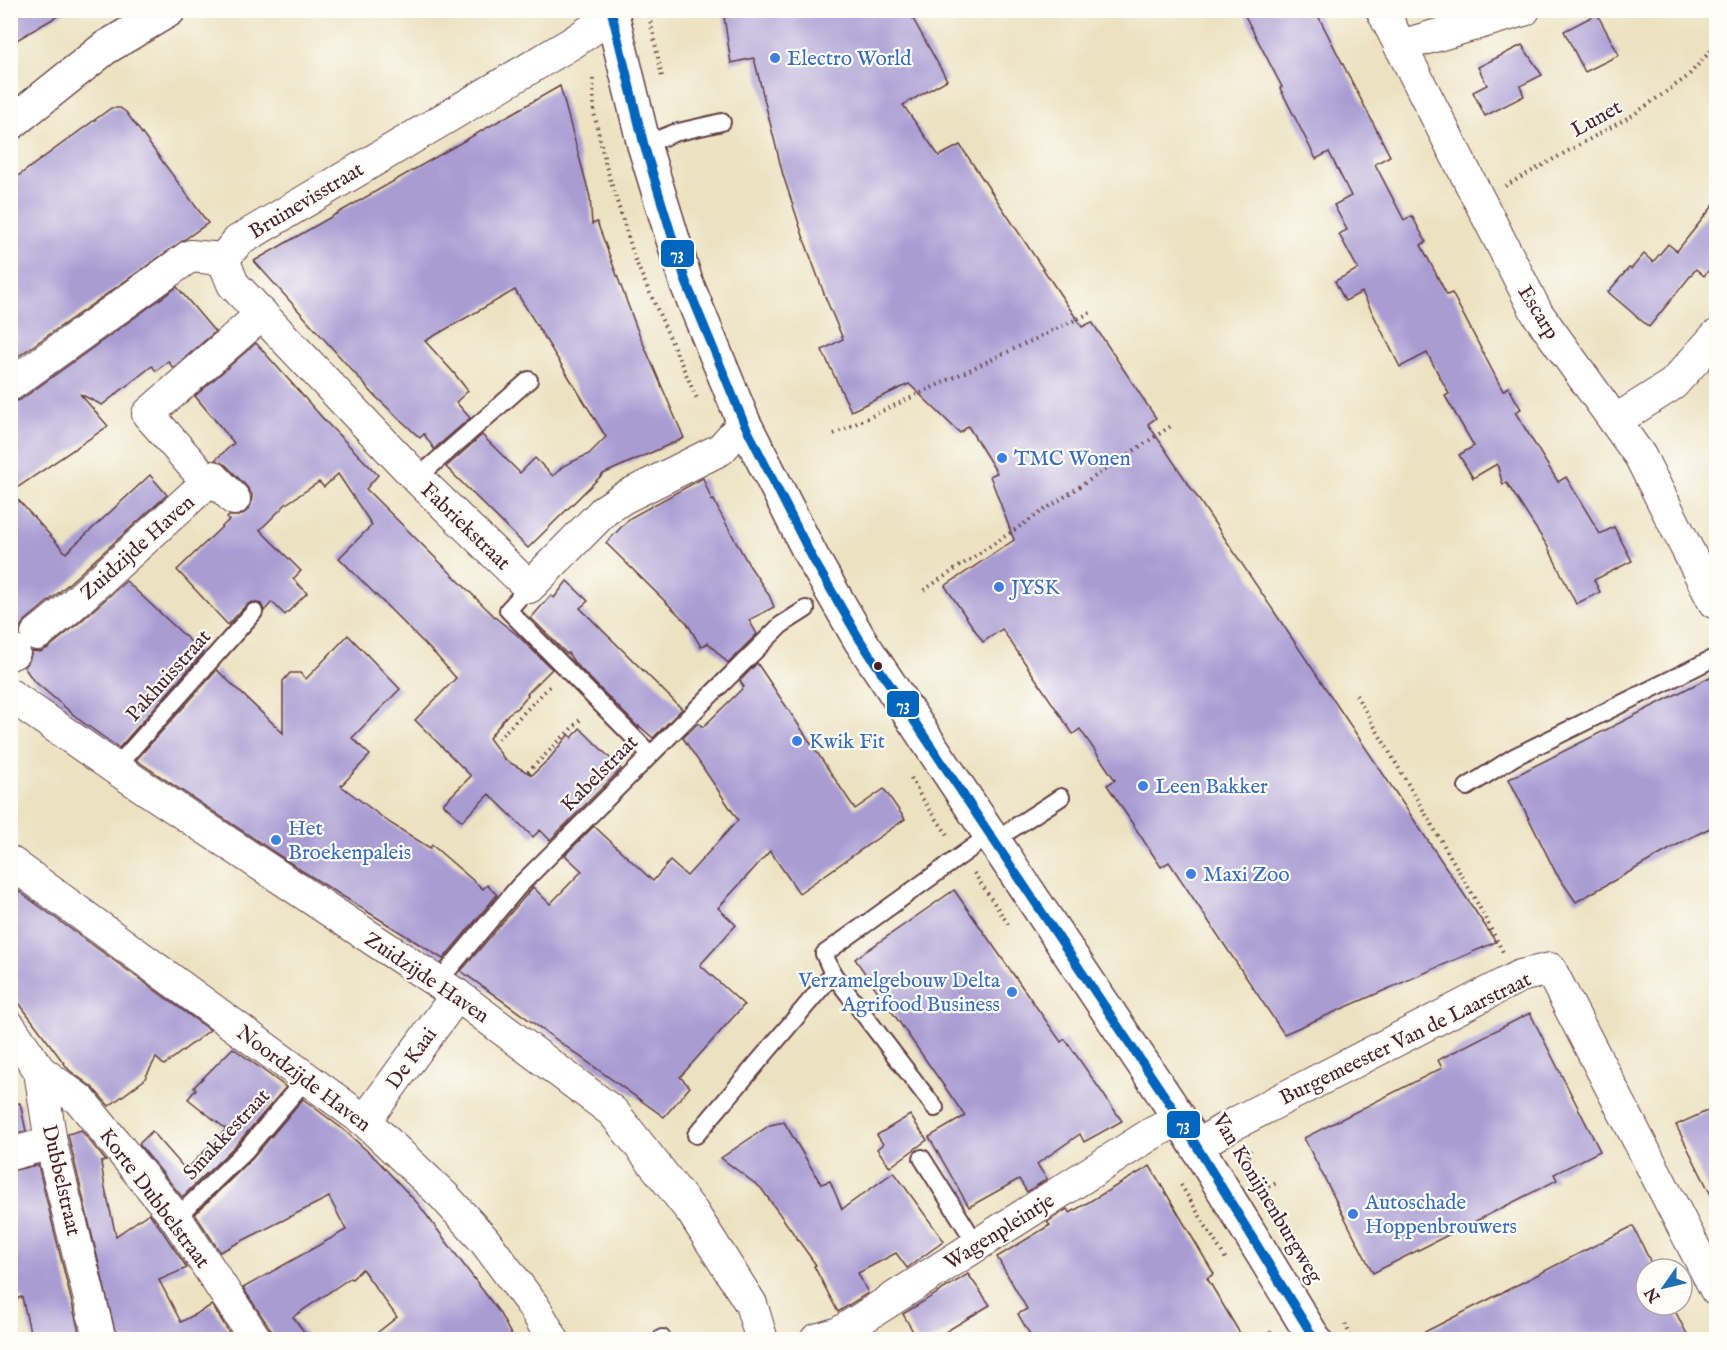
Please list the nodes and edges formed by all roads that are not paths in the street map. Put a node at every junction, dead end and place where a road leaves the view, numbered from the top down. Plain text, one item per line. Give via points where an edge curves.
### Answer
1 (169, 10) edge
2 (1382, 10) edge
3 (1524, 10) edge
4 (616, 12) edge
5 (1400, 46) junction
6 (722, 122) dead end
7 (10, 124) edge
8 (644, 146) junction
9 (223, 259) junction
10 (262, 314) junction
11 (1716, 336) edge
12 (529, 380) dead end
13 (10, 385) edge
14 (1615, 421) junction
15 (744, 423) junction
16 (195, 469) dead end
17 (417, 478) junction
18 (234, 500) dead end
19 (529, 587) junction
20 (1714, 602) dead end
21 (806, 609) dead end
22 (254, 612) dead end
23 (20, 647) edge
24 (1716, 657) edge
25 (10, 695) edge
26 (650, 754) junction
27 (115, 768) junction
28 (1467, 787) dead end
29 (1061, 797) dead end
30 (993, 837) junction
31 (10, 862) edge
32 (833, 974) junction
33 (447, 989) junction
34 (10, 1027) edge
35 (40, 1071) junction
36 (307, 1078) junction
37 (935, 1108) dead end
38 (365, 1121) junction
39 (1189, 1132) junction
40 (696, 1135) dead end
41 (51, 1143) junction
42 (10, 1154) edge
43 (922, 1158) dead end
44 (176, 1218) junction
45 (977, 1245) junction
46 (1716, 1290) edge
47 (100, 1340) edge
48 (256, 1340) edge
49 (553, 1340) edge
50 (762, 1340) edge
51 (816, 1340) edge
52 (1315, 1340) edge

1 - 7 main road via 105,48
2 - 5 street, Escarp
3 - 5 street
4 - 8 main road, Van Konijnenburgweg
4 - 9 street, Bruinevisstraat via 572,43 238,241
5 - 14 street, Escarp via 1537,313
6 - 8 lane
8 - 15 main road, Van Konijnenburgweg via 686,282
9 - 10 street, Fabriekstraat via 233,284
9 - 13 street via 190,256
10 - 16 street via 148,414
10 - 17 street, Fabriekstraat
11 - 14 street via 1673,384
12 - 17 lane
14 - 20 street, Escarp via 1640,456
15 - 19 street, Fabriekstraat via 721,449 605,510
15 - 30 main road, Van Konijnenburgweg via 812,557 861,640
17 - 19 street, Fabriekstraat
18 - 23 street, Zuidzijde Haven via 213,477 68,609
19 - 26 lane via 508,610
21 - 26 lane, Kabelstraat via 781,625
22 - 27 lane, Pakhuisstraat
24 - 28 lane via 1514,757
25 - 27 street, Zuidzijde Haven
26 - 33 lane, Kabelstraat via 519,886
27 - 33 street, Zuidzijde Haven
29 - 30 lane
30 - 32 lane via 824,954
30 - 39 main road, Van Konijnenburgweg
31 - 36 street, Noordzijde Haven
32 - 37 lane
32 - 40 lane
33 - 38 street, De Kaai
33 - 50 street, Zuidzijde Haven via 613,1112 693,1213 751,1304
34 - 35 street, Dubbelstraat
35 - 41 street, Dubbelstraat
35 - 44 street, Korte Dubbelstraat via 81,1101
36 - 38 street, Noordzijde Haven
36 - 44 lane, Smakkestraat via 245,1151
38 - 49 street, Noordzijde Haven via 484,1240 534,1307
39 - 45 street, Wagenpleintje via 1151,1134
39 - 46 street, Burgemeester Van de Laarstraat via 1226,1128 1520,976 1550,969
39 - 52 main road, Van Konijnenburgweg
41 - 42 street
41 - 47 street, Dubbelstraat
43 - 45 lane
44 - 48 street, Korte Dubbelstraat
45 - 51 street, Wagenpleintje via 839,1333

